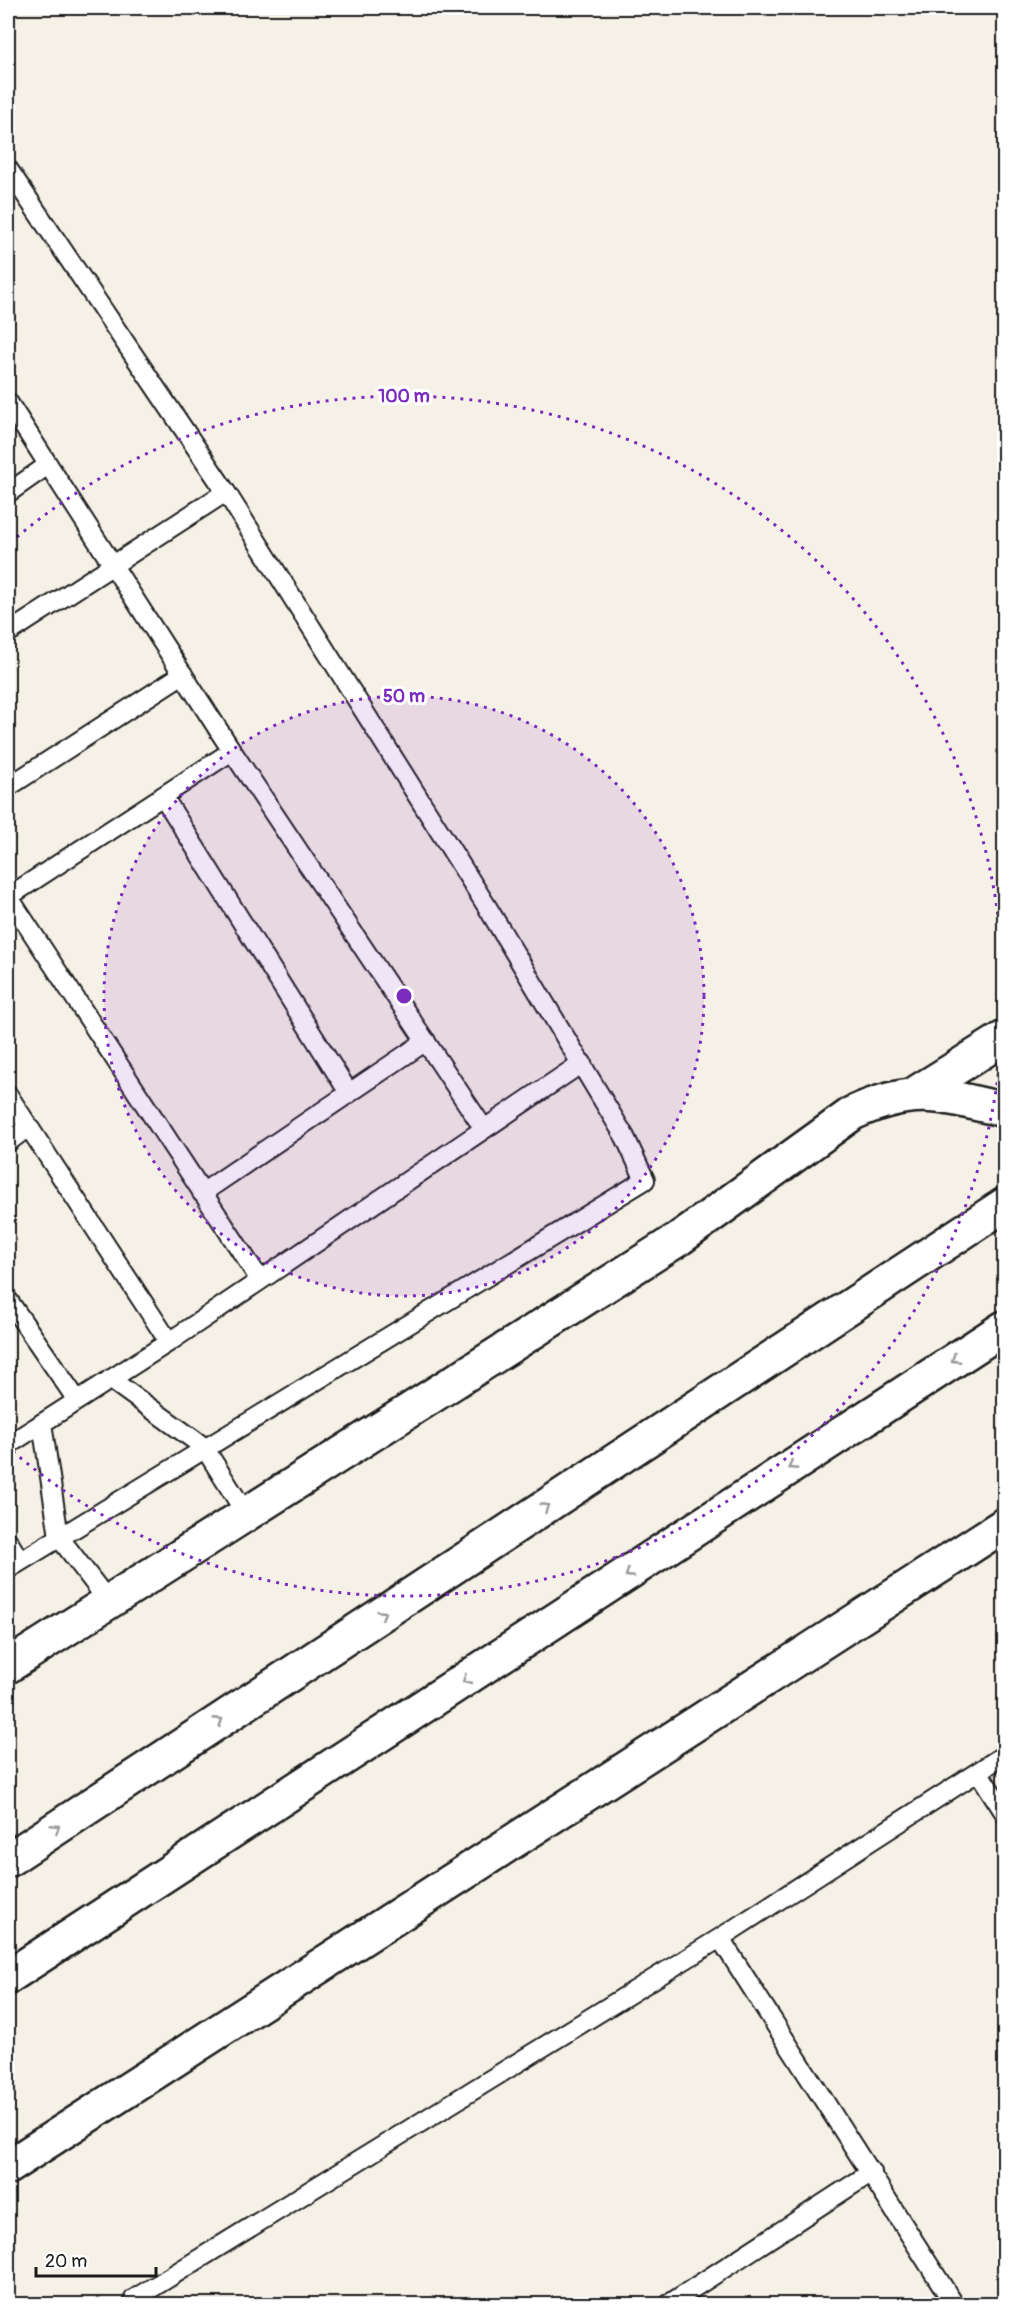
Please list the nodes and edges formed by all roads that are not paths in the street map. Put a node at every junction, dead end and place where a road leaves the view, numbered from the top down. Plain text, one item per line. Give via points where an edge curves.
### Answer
1 (8, 169) edge
2 (8, 402) edge
3 (48, 465) junction
4 (226, 492) junction
5 (8, 493) edge
6 (113, 565) junction
7 (8, 633) edge
8 (183, 674) junction
9 (232, 751) junction
10 (8, 787) edge
11 (163, 796) junction
12 (8, 896) edge
13 (1005, 1038) edge
14 (426, 1041) junction
15 (582, 1063) junction
16 (349, 1093) junction
17 (916, 1093) junction
18 (8, 1095) edge
19 (1005, 1110) edge
20 (27, 1128) junction
21 (484, 1129) junction
22 (8, 1142) edge
23 (201, 1193) junction
24 (1005, 1205) edge
25 (260, 1280) junction
26 (8, 1300) edge
27 (1005, 1328) edge
28 (169, 1342) junction
29 (110, 1379) junction
30 (77, 1400) junction
31 (42, 1423) junction
32 (8, 1445) edge
33 (204, 1447) junction
34 (246, 1514) junction
35 (1005, 1525) edge
36 (59, 1537) junction
37 (8, 1541) edge
38 (14, 1565) edge
39 (108, 1602) junction
40 (8, 1666) edge
41 (1005, 1755) edge
42 (979, 1773) junction
43 (1005, 1812) edge
44 (8, 1860) edge
45 (720, 1938) junction
46 (8, 1977) edge
47 (8, 2166) edge
48 (872, 2172) junction
49 (132, 2303) edge
50 (669, 2304) edge
51 (954, 2304) edge

1 - 4 lane
2 - 3 lane
3 - 5 lane
3 - 6 lane
4 - 6 lane
4 - 15 lane
6 - 7 lane
6 - 8 lane
8 - 9 lane
8 - 10 lane
9 - 11 lane
9 - 14 lane
11 - 12 lane
11 - 16 lane
12 - 23 lane
13 - 17 street
14 - 16 lane
14 - 21 lane
15 - 21 lane
15 - 33 lane via 645,1180
16 - 23 lane
17 - 19 street via 949,1096
17 - 34 street via 878,1101 853,1113 680,1238
18 - 20 lane
20 - 22 lane
20 - 28 lane
21 - 25 lane
23 - 25 lane
44 -> 24 street
25 - 28 lane
26 - 30 lane
27 -> 46 street
28 - 29 lane
29 - 30 lane
29 - 33 lane
30 - 31 lane
31 - 32 lane
31 - 36 lane
33 - 34 lane
33 - 36 lane
34 - 39 street
35 - 47 street
36 - 38 lane
36 - 39 lane
37 - 38 lane
39 - 40 street
41 - 42 lane
42 - 43 lane
42 - 45 lane
45 - 48 lane
45 - 49 lane
48 - 50 lane
48 - 51 lane

